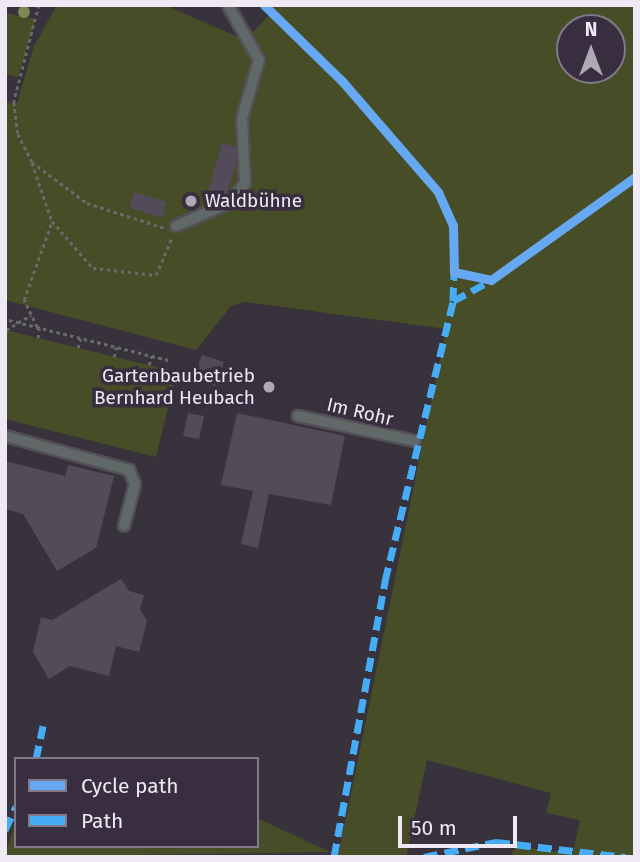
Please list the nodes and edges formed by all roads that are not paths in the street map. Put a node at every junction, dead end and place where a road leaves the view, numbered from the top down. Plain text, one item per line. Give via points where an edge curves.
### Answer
1 (228, 5) edge
2 (176, 226) road end
3 (298, 416) dead end
4 (5, 436) edge
5 (415, 440) dead end
6 (124, 526) dead end

1 - 2 lane via 259,60 242,118 245,183 229,203
3 - 5 lane, Im Rohr
4 - 6 lane via 129,470 135,484

